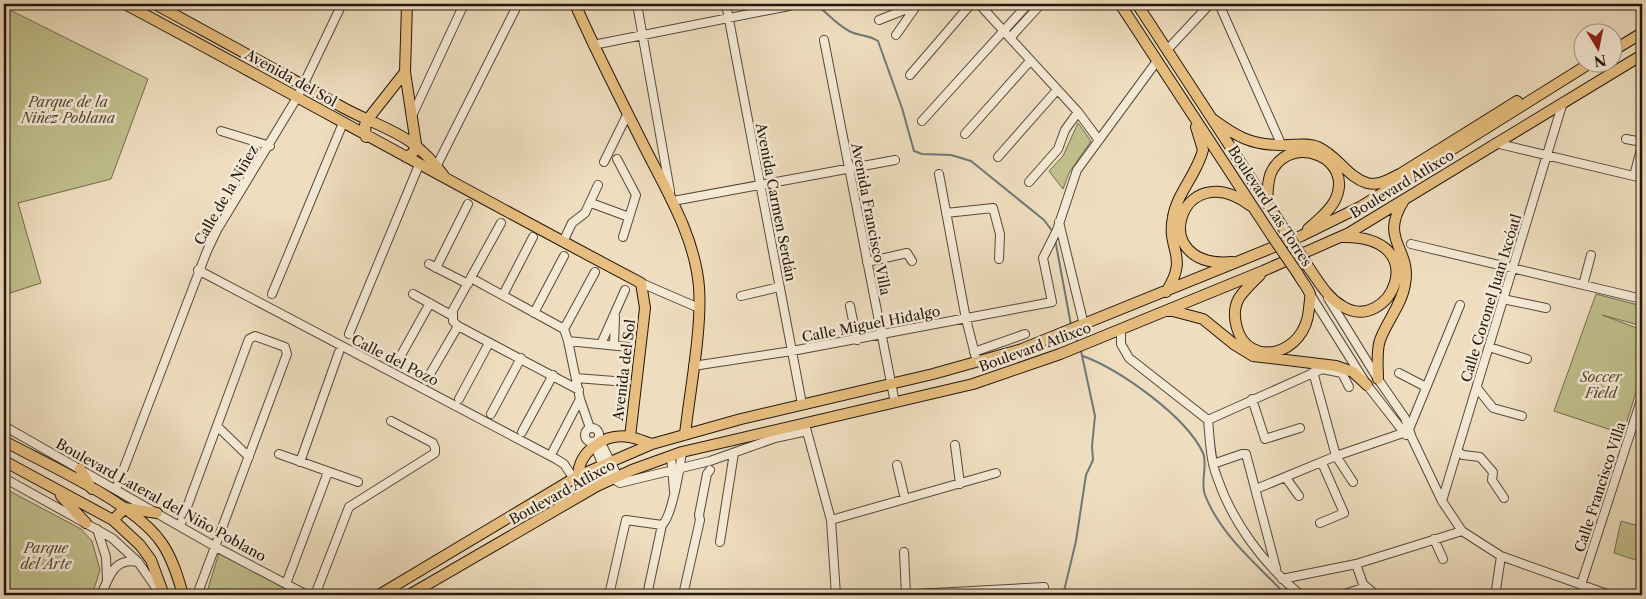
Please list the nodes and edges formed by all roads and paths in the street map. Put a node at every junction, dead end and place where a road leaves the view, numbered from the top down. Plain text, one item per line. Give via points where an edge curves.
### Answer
1 (124, 4) edge
2 (155, 4) edge
3 (342, 4) edge
4 (407, 4) edge
5 (464, 4) edge
6 (518, 4) edge
7 (575, 4) edge
8 (637, 4) edge
9 (726, 4) edge
10 (918, 4) edge
11 (971, 4) edge
12 (979, 4) edge
13 (1028, 4) edge
14 (1040, 4) edge
15 (1120, 4) edge
16 (1137, 4) edge
17 (1210, 4) edge
18 (1219, 4) edge
19 (789, 6) dead end
20 (729, 18) junction
21 (879, 20) dead end
22 (1004, 31) junction
23 (1642, 33) edge
24 (642, 34) junction
25 (896, 35) dead end
26 (1010, 38) junction
27 (824, 40) dead end
28 (593, 44) junction
29 (1624, 44) edge
30 (1167, 50) junction
31 (1639, 59) edge
32 (1030, 61) junction
33 (1158, 61) junction
34 (1574, 67) edge
35 (405, 72) junction
36 (1576, 72) edge
37 (910, 75) dead end
38 (303, 85) junction
39 (1057, 90) junction
40 (298, 96) junction
41 (1183, 98) junction
42 (1563, 102) junction
43 (1078, 112) junction
44 (628, 113) junction
45 (368, 119) junction
46 (410, 120) junction
47 (1214, 120) junction
48 (922, 121) dead end
49 (343, 123) junction
50 (221, 131) dead end
51 (965, 134) dead end
52 (366, 136) junction
53 (1098, 139) junction
54 (1626, 139) dead end
55 (1495, 143) junction
56 (416, 144) junction
57 (1642, 144) edge
58 (270, 146) junction
59 (1282, 146) junction
60 (1548, 156) junction
61 (406, 157) junction
62 (998, 157) dead end
63 (617, 159) dead end
64 (895, 160) dead end
65 (604, 162) dead end
66 (420, 165) junction
67 (848, 168) junction
68 (435, 169) junction
69 (939, 174) dead end
70 (1634, 176) junction
71 (1642, 178) edge
72 (1029, 182) dead end
73 (759, 184) junction
74 (598, 185) dead end
75 (671, 197) junction
76 (1405, 199) junction
77 (1267, 202) junction
78 (591, 203) junction
79 (468, 204) dead end
80 (1256, 210) junction
81 (946, 213) junction
82 (628, 218) junction
83 (1059, 222) junction
84 (501, 223) dead end
85 (533, 236) dead end
86 (1301, 236) junction
87 (622, 237) dead end
88 (1340, 237) junction
89 (563, 242) junction
90 (1412, 244) dead end
91 (1591, 255) dead end
92 (564, 256) dead end
93 (999, 259) dead end
94 (1243, 260) junction
95 (912, 261) dead end
96 (867, 262) junction
97 (198, 270) junction
98 (1513, 270) junction
99 (1263, 271) junction
100 (595, 272) dead end
101 (470, 281) junction
102 (641, 283) junction
103 (1583, 285) junction
104 (779, 287) junction
105 (625, 290) dead end
106 (1324, 290) junction
107 (1166, 292) junction
108 (272, 294) dead end
109 (413, 294) dead end
110 (1310, 294) junction
111 (503, 295) junction
112 (742, 296) dead end
113 (1503, 299) junction
114 (1642, 300) edge
115 (430, 303) junction
116 (1460, 305) dead end
117 (850, 306) dead end
118 (699, 308) junction
119 (1546, 308) dead end
120 (1168, 310) junction
121 (534, 313) junction
122 (615, 314) junction
123 (451, 315) junction
124 (966, 319) junction
125 (458, 326) junction
126 (1082, 326) junction
127 (564, 329) junction
128 (1121, 329) junction
129 (349, 334) dead end
130 (1025, 334) dead end
131 (881, 335) junction
132 (857, 340) junction
133 (568, 341) junction
134 (489, 343) junction
135 (601, 344) junction
136 (614, 345) junction
137 (628, 346) dead end
138 (1489, 347) junction
139 (792, 351) junction
140 (339, 352) dead end
141 (975, 357) junction
142 (400, 358) dead end
143 (521, 358) junction
144 (1527, 359) dead end
145 (693, 366) junction
146 (1312, 372) junction
147 (1399, 373) dead end
148 (553, 375) junction
149 (576, 378) junction
150 (1378, 379) junction
151 (426, 381) dead end
152 (627, 382) dead end
153 (890, 384) junction
154 (1367, 385) junction
155 (1426, 387) junction
156 (1349, 388) dead end
157 (1477, 388) junction
158 (580, 395) junction
159 (1642, 396) edge
160 (459, 399) dead end
161 (1252, 399) junction
162 (895, 403) junction
163 (802, 404) junction
164 (491, 414) dead end
165 (1522, 416) dead end
166 (1208, 420) junction
167 (391, 421) dead end
168 (4, 426) edge
169 (217, 426) junction
170 (806, 427) junction
171 (1410, 427) junction
172 (1300, 428) dead end
173 (792, 431) junction
174 (522, 432) dead end
175 (1403, 433) junction
176 (685, 434) junction
177 (630, 437) junction
178 (1412, 438) junction
179 (4, 441) edge
180 (596, 442) junction
181 (652, 444) junction
182 (955, 445) dead end
183 (553, 451) dead end
184 (1457, 451) junction
185 (734, 453) junction
186 (279, 454) dead end
187 (676, 454) junction
188 (1336, 456) junction
189 (249, 457) junction
190 (4, 461) edge
191 (710, 461) junction
192 (300, 462) junction
193 (606, 462) junction
194 (1322, 463) junction
195 (1213, 464) junction
196 (897, 465) dead end
197 (676, 467) junction
198 (80, 469) junction
199 (328, 472) junction
200 (996, 473) dead end
201 (576, 477) junction
202 (4, 478) edge
203 (614, 478) junction
204 (1286, 478) junction
205 (358, 482) dead end
206 (1352, 482) dead end
207 (960, 484) junction
208 (93, 489) junction
209 (116, 489) junction
210 (1256, 489) junction
211 (57, 492) junction
212 (1299, 496) dead end
213 (1504, 498) dead end
214 (905, 499) junction
215 (1442, 501) junction
216 (125, 508) junction
217 (157, 513) junction
218 (114, 520) junction
219 (830, 520) junction
220 (1320, 522) dead end
221 (86, 523) junction
222 (662, 525) junction
223 (180, 526) junction
224 (97, 529) junction
225 (1462, 531) junction
226 (1266, 536) junction
227 (1434, 539) junction
228 (1251, 540) junction
229 (720, 542) dead end
230 (214, 546) junction
231 (904, 552) dead end
232 (1501, 556) junction
233 (1443, 559) dead end
234 (138, 562) junction
235 (1356, 564) junction
236 (1280, 576) junction
237 (107, 582) junction
238 (286, 584) junction
239 (1581, 584) junction
240 (1044, 587) dead end
241 (1366, 588) junction
242 (1496, 590) dead end
243 (1023, 592) edge
244 (981, 593) edge
245 (934, 594) edge
246 (101, 595) edge
247 (163, 595) edge
248 (183, 595) edge
249 (197, 595) edge
250 (306, 595) edge
251 (315, 595) edge
252 (378, 595) edge
253 (410, 595) edge
254 (609, 595) edge
255 (647, 595) edge
256 (684, 595) edge
257 (836, 595) edge
258 (896, 595) edge
259 (906, 595) edge
260 (1301, 595) edge
261 (1341, 595) edge
262 (1376, 595) edge
263 (1610, 595) edge

1 - 40 main road, Avenida del Sol
2 - 38 main road, Avenida del Sol
3 - 38 street, Calle de la Niñez
4 - 35 main road
5 - 46 street
6 - 68 street
7 - 28 main road
8 - 24 street
9 - 20 street, Avenida Carmen Serdán
10 - 21 street
10 - 25 street
11 - 37 street
12 - 22 street
13 - 22 street
14 - 26 street
15 - 33 main road, Boulevard Las Torres
16 - 30 main road, Boulevard Las Torres
17 - 30 street
18 - 59 street
19 - 20 street
20 - 24 street
20 - 73 street, Avenida Carmen Serdán
22 - 26 street
22 - 48 street
23 - 29 main road
24 - 28 street
24 - 75 street
26 - 32 street
27 - 67 street, Avenida Francisco Villa
28 - 44 main road
30 - 47 main road, Boulevard Las Torres
31 - 42 main road, Boulevard Atlixco
32 - 39 street
32 - 51 street
33 - 41 main road, Boulevard Las Torres
33 - 53 street
34 - 59 main road via 1380,184 1352,176 1334,157 1316,146
35 - 45 main road
35 - 46 main road
36 - 86 main road, Boulevard Atlixco via 1360,207
38 - 40 street, Calle de la Niñez
38 - 45 main road, Avenida del Sol
39 - 43 street
39 - 62 street
40 - 49 main road, Avenida del Sol
40 - 58 street, Calle de la Niñez
41 - 80 main road, Boulevard Las Torres
41 - 107 main road via 1204,150 1173,216 1178,267
42 - 55 main road, Boulevard Atlixco
42 - 60 street, Calle Coronel Juan Ixcóatl
43 - 53 street
43 - 72 street via 1065,130 1058,149
44 - 65 street
44 - 75 main road
45 - 52 main road
45 - 56 main road, Avenida del Sol
46 - 56 main road
47 - 59 main road via 1238,138
47 - 77 main road, Boulevard Las Torres
49 - 52 main road, Avenida del Sol
49 - 108 street
50 - 58 street
52 - 61 main road, Avenida del Sol
53 - 83 street via 1077,170
54 - 57 street
55 - 60 street
55 - 76 main road, Boulevard Atlixco
56 - 61 main road via 413,153
56 - 68 main road, Avenida del Sol
57 - 70 street
58 - 97 street, Calle de la Niñez via 217,230
60 - 70 street
60 - 98 street, Calle Coronel Juan Ixcóatl
61 - 66 main road, Avenida del Sol
63 - 82 street via 636,196
64 - 67 street
66 - 68 main road, Avenida del Sol
66 - 129 street
67 - 73 street
67 - 96 street, Avenida Francisco Villa
68 - 89 main road, Avenida del Sol
69 - 81 street
70 - 71 street
73 - 75 street
73 - 104 street, Avenida Carmen Serdán
74 - 78 street
75 - 118 main road via 693,257
76 - 88 main road, Boulevard Atlixco
76 - 150 main road via 1393,226 1405,266 1405,285 1380,341
77 - 86 main road via 1273,169 1286,156 1301,151 1312,152 1329,161 1336,171 1336,198
77 - 106 main road, Boulevard Las Torres, bridge
78 - 82 street
78 - 89 street via 585,214 572,223
79 - 101 street via 433,266
80 - 94 main road via 1232,195 1211,191 1192,200 1180,220 1183,243 1200,259 1211,263
80 - 110 main road, Boulevard Las Torres, bridge
81 - 93 street via 993,208 1000,234
81 - 124 street
82 - 87 street
83 - 124 street, Calle Miguel Hidalgo via 1042,258 1052,302
83 - 126 street
84 - 101 street
85 - 111 street
86 - 94 main road, Boulevard Atlixco
88 - 99 main road, Boulevard Atlixco
88 - 106 main road via 1368,238 1386,248 1394,262 1395,284 1382,303 1360,311 1343,307
89 - 102 main road, Avenida del Sol
90 - 98 street
91 - 103 street
92 - 121 street
94 - 107 main road, Boulevard Atlixco
95 - 96 street via 907,252
96 - 131 street, Avenida Francisco Villa
97 - 201 street, Calle del Pozo via 556,459
97 - 209 street, Calle de la Niñez
98 - 103 street
98 - 113 street, Calle Coronel Juan Ixcóatl
99 - 110 main road via 1239,298 1235,308 1238,332 1254,348 1277,352 1298,340 1307,321
99 - 120 main road, Boulevard Atlixco
100 - 127 street
101 - 111 street
101 - 123 street
102 - 118 street, Avenida del Sol
102 - 177 main road, Avenida del Sol via 645,308
103 - 114 street
104 - 112 street
104 - 139 street, Avenida Carmen Serdán
105 - 122 street
106 - 150 street, Boulevard Las Torres
107 - 126 main road, Boulevard Atlixco
109 - 115 street
110 - 154 street, Boulevard Las Torres
111 - 121 street
113 - 119 street
113 - 138 street, Calle Coronel Juan Ixcóatl
115 - 123 street
115 - 142 street
116 - 155 street
117 - 132 street
118 - 145 main road
120 - 128 main road, Boulevard Atlixco
120 - 154 main road via 1203,319 1235,346 1253,356 1336,366 1353,372
121 - 127 street
122 - 135 street
122 - 136 street
123 - 125 street
124 - 131 street, Calle Miguel Hidalgo
124 - 141 street
125 - 134 street
125 - 151 street
126 - 141 main road, Boulevard Atlixco via 1022,349
127 - 133 street
128 - 162 main road, Boulevard Atlixco via 973,384
128 - 166 street via 1121,344 1128,358
130 - 141 street
131 - 132 street, Calle Miguel Hidalgo
131 - 153 street, Avenida Francisco Villa
132 - 139 street, Calle Miguel Hidalgo
133 - 135 street
133 - 149 street
134 - 143 street
134 - 160 street
135 - 136 street
136 - 137 street
138 - 144 street
138 - 157 street, Calle Coronel Juan Ixcóatl
139 - 145 street, Calle Miguel Hidalgo
139 - 163 street, Avenida Carmen Serdán
140 - 192 street
141 - 153 main road, Boulevard Atlixco
143 - 148 street
143 - 164 street
145 - 176 main road
146 - 156 street via 1322,369 1342,373
146 - 161 street
146 - 188 street
147 - 155 street
148 - 158 street
148 - 174 street
149 - 152 street
149 - 158 street
150 - 171 street, Boulevard Las Torres
153 - 162 street, Avenida Francisco Villa
153 - 163 main road, Boulevard Atlixco
154 - 175 street, Boulevard Las Torres
155 - 171 street
157 - 165 street via 1493,408
157 - 184 street, Calle Coronel Juan Ixcóatl
158 - 180 street via 590,428 598,430
158 - 183 street
159 - 239 street, Calle Francisco Villa
161 - 166 street
161 - 172 street via 1265,439
162 - 170 main road, Boulevard Atlixco
163 - 176 main road, Boulevard Atlixco
166 - 195 street
167 - 251 street via 433,444 435,454 352,503
168 - 198 street, Boulevard Lateral del Niño Poblano
169 - 189 street
169 - 189 street via 251,336 285,348 287,354
169 - 223 street
170 - 173 main road, Boulevard Atlixco
170 - 219 street
171 - 175 street
171 - 178 street
173 - 185 street
173 - 187 main road, Boulevard Atlixco
175 - 178 street, Boulevard Las Torres
175 - 188 street
176 - 181 main road, Boulevard Atlixco
177 - 180 main road
177 - 181 main road, Avenida del Sol
178 - 215 street
179 - 208 main road
180 - 193 street
180 - 201 main road via 580,464
181 - 193 main road, Boulevard Atlixco
182 - 207 street
184 - 213 street via 1480,457 1493,472 1492,480
184 - 215 street, Calle Coronel Juan Ixcóatl
185 - 191 street
185 - 229 street
186 - 192 street
187 - 197 street
187 - 203 main road, Boulevard Atlixco
188 - 194 street
188 - 206 street
189 - 230 street
190 - 211 main road
191 - 197 street
191 - 256 street via 711,475
192 - 199 street
193 - 201 main road, Boulevard Atlixco
193 - 203 street via 615,471
194 - 204 street
194 - 220 street via 1344,512
195 - 210 street via 1246,454
195 - 228 street via 1217,478
196 - 214 street
197 - 203 street via 620,482
197 - 222 street via 678,482 668,518
198 - 208 main road
198 - 209 street, Boulevard Lateral del Niño Poblano
199 - 205 street
199 - 238 street
200 - 207 street
201 - 252 main road, Boulevard Atlixco
202 - 221 street
203 - 253 main road, Boulevard Atlixco
204 - 210 street
204 - 212 street
207 - 214 street
208 - 216 main road
209 - 217 street, Boulevard Lateral del Niño Poblano
210 - 226 street
211 - 218 main road
211 - 221 main road
214 - 219 street
215 - 225 street
216 - 217 main road
216 - 218 main road
216 - 248 main road via 160,540 173,564
217 - 223 street, Boulevard Lateral del Niño Poblano
218 - 247 main road via 151,560
219 - 257 street
221 - 224 street
222 - 254 street via 626,520
222 - 255 street
223 - 230 street, Boulevard Lateral del Niño Poblano
224 - 234 street
224 - 237 street via 106,557
225 - 227 street
225 - 232 street
226 - 228 street
226 - 236 street
227 - 233 street
227 - 235 street
228 - 236 street
230 - 238 street, Boulevard Lateral del Niño Poblano
230 - 249 street
231 - 259 street
232 - 239 street
232 - 242 street
234 - 237 street via 126,561 117,565
234 - 247 street
235 - 236 street
235 - 241 street
236 - 260 street
237 - 246 street
238 - 250 street, Boulevard Lateral del Niño Poblano
239 - 263 street
240 - 243 street
241 - 261 street
241 - 262 street
243 - 244 street
244 - 245 street
245 - 259 street
258 - 259 street

